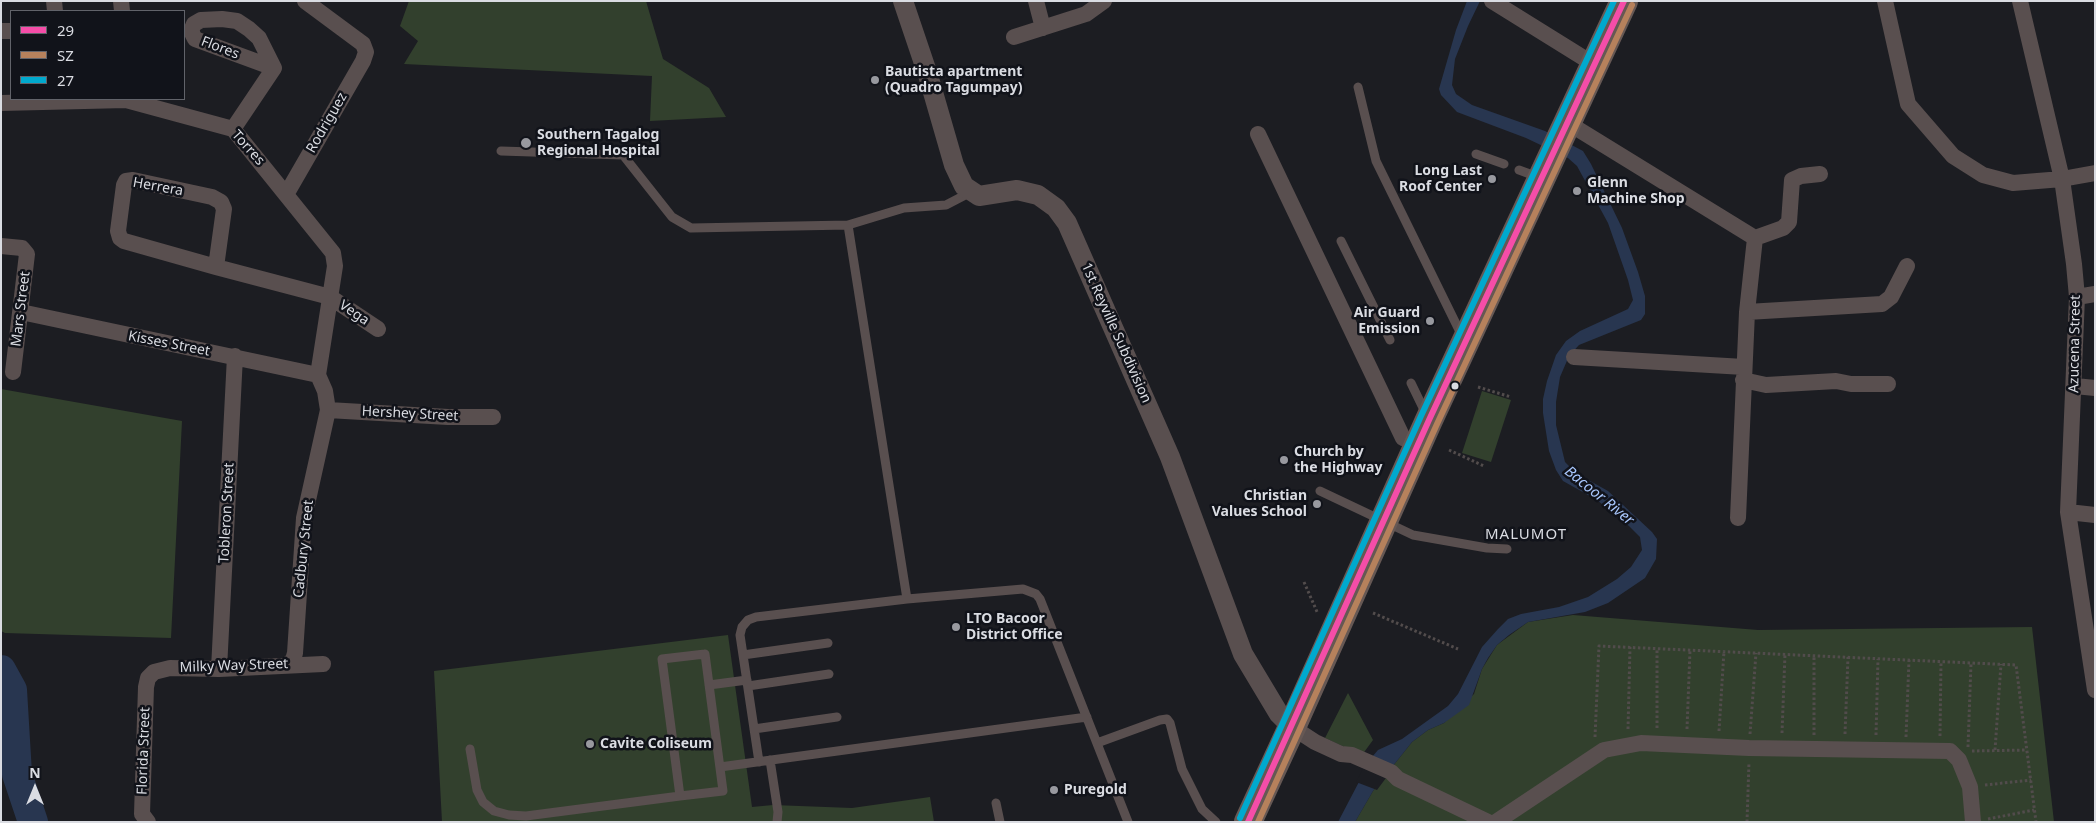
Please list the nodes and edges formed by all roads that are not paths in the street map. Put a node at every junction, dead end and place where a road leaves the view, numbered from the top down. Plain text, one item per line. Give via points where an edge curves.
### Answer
1 (304, 1) edge
2 (902, 1) edge
3 (1036, 1) edge
4 (1104, 1) edge
5 (1492, 1) edge
6 (1624, 1) edge
7 (1885, 1) edge
8 (2020, 1) edge
9 (1043, 28) junction
10 (1014, 37) dead end
11 (1595, 65) junction
12 (274, 68) junction
13 (1358, 87) dead end
14 (126, 100) edge
15 (1, 104) edge
16 (1568, 123) junction
17 (233, 129) junction
18 (1258, 134) dead end
19 (501, 151) dead end
20 (1476, 154) dead end
21 (1504, 164) dead end
22 (2095, 173) edge
23 (1820, 174) dead end
24 (2062, 179) junction
25 (972, 192) junction
26 (287, 194) junction
27 (848, 224) junction
28 (1755, 238) junction
29 (1341, 241) dead end
30 (1, 246) edge
31 (1908, 266) dead end
32 (216, 267) junction
33 (2095, 294) edge
34 (330, 297) junction
35 (2077, 297) junction
36 (21, 312) junction
37 (1746, 312) junction
38 (378, 329) dead end
39 (1390, 340) dead end
40 (1465, 343) junction
41 (235, 356) junction
42 (1574, 357) dead end
43 (13, 372) dead end
44 (1743, 373) junction
45 (318, 375) junction
46 (1411, 383) dead end
47 (1888, 384) dead end
48 (2075, 386) junction
49 (2095, 388) edge
50 (328, 410) junction
51 (493, 417) dead end
52 (1424, 432) junction
53 (1320, 492) dead end
54 (2068, 512) junction
55 (2095, 515) edge
56 (1738, 518) dead end
57 (1385, 521) junction
58 (1507, 549) dead end
59 (907, 599) junction
60 (828, 643) dead end
61 (743, 655) junction
62 (288, 664) junction
63 (323, 664) dead end
64 (219, 669) junction
65 (829, 674) dead end
66 (148, 678) joint
67 (747, 683) junction
68 (709, 685) junction
69 (2095, 690) edge
70 (837, 717) dead end
71 (1087, 718) junction
72 (1292, 727) junction
73 (754, 729) junction
74 (1097, 743) junction
75 (470, 749) dead end
76 (770, 760) junction
77 (759, 762) junction
78 (720, 767) junction
79 (680, 796) junction
80 (996, 803) dead end
81 (148, 822) edge
82 (777, 822) edge
83 (1000, 822) edge
84 (1128, 822) edge
85 (1216, 822) edge
86 (1248, 822) edge
87 (1488, 822) edge
88 (1496, 822) edge
89 (1973, 822) edge

1 - 26 street, Rodriguez via 363,44 366,52
2 - 25 street via 954,165 964,186
3 - 9 street
4 - 9 street via 1086,14
5 - 11 street
6 - 11 highway
7 - 24 street via 1908,104 1953,156 1983,175 2013,183
8 - 24 street, Azucena Street
9 - 10 street
11 - 16 highway
12 - 12 street, Flores via 259,38 237,21 201,20 194,24 191,31 195,39
12 - 17 street
13 - 40 lane via 1376,161
14 - 15 street, Torres
14 - 17 street, Torres
16 - 28 street
16 - 40 highway via 1531,174
17 - 26 street, Torres
18 - 52 street via 1403,438
19 - 27 lane via 623,155 672,217 691,228
20 - 21 lane
22 - 24 street
23 - 28 street via 1792,180 1788,222 1784,228
24 - 35 street, Azucena Street
25 - 27 lane via 946,205 904,208
25 - 72 street, 1st Reyville Subdivision via 979,196 1017,190 1038,195 1056,208 1067,223 1170,457 1243,654 1279,714
26 - 34 street, Torres via 333,254 335,266
27 - 59 lane
28 - 37 street
29 - 39 lane
30 - 36 street, Mars Street via 22,248 27,254
31 - 37 street via 1891,297 1882,304
32 - 32 street, Herrera via 124,242 118,231 126,182 133,180 212,197 221,202 224,209
32 - 34 street, Herrera
33 - 35 street
34 - 38 street, Vega
34 - 45 street, Torres
35 - 48 street, Azucena Street
36 - 41 street, Kisses Street
36 - 43 street, Mars Street
37 - 44 street
40 - 52 highway
41 - 45 street, Kisses Street
41 - 64 street, Tobleron Street
42 - 44 street
44 - 47 street via 1766,385
44 - 56 street
45 - 50 street, Cadbury Street
46 - 52 lane
48 - 49 street
48 - 54 street, Azucena Street
50 - 51 street, Hershey Street
50 - 62 street, Cadbury Street via 304,518 295,653
52 - 57 highway
53 - 57 lane
54 - 55 street
54 - 69 street, Azucena Street
57 - 58 lane via 1413,535
57 - 72 highway
59 - 61 lane via 752,618 740,631
59 - 71 lane via 1030,590 1040,599
60 - 61 lane
61 - 67 lane
62 - 63 street, Milky Way Street
62 - 64 street, Milky Way Street
64 - 66 street, Milky Way Street via 170,668 154,672
65 - 67 lane
66 - 81 street, Florida Street via 142,808
67 - 68 lane
67 - 73 lane
68 - 78 lane
68 - 79 lane via 705,654 662,659
70 - 73 lane
71 - 74 lane
71 - 76 lane
72 - 86 highway
72 - 87 street via 1315,742 1341,754 1352,755 1362,765
73 - 77 lane
74 - 84 lane
74 - 85 lane via 1167,719 1182,769 1202,809
75 - 79 lane via 477,790 483,802 509,815 526,816
76 - 77 lane
76 - 82 lane
77 - 78 lane
78 - 79 lane via 723,791
80 - 83 lane
88 - 89 street via 1594,755 1614,747 1657,744 1950,751 1958,760 1970,787

